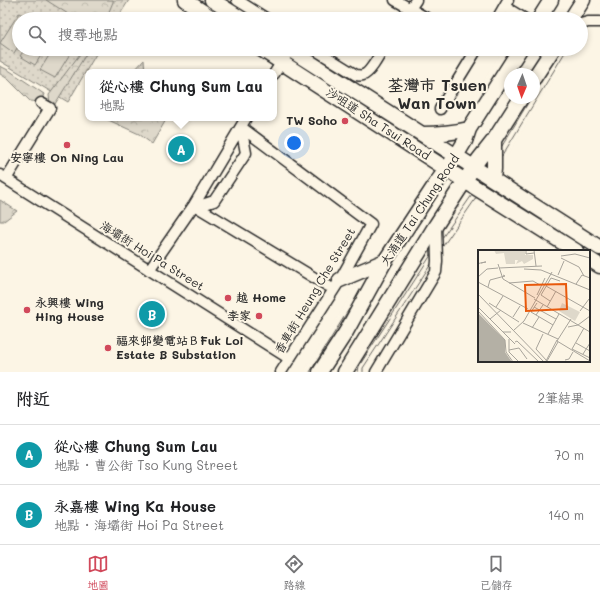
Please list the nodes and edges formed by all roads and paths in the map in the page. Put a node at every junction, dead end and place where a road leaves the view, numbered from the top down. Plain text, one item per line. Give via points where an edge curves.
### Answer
1 (185, 0) edge
2 (212, 0) edge
3 (237, 0) edge
4 (395, 0) edge
5 (416, 0) edge
6 (551, 0) edge
7 (583, 0) edge
8 (507, 3) edge
9 (410, 9) junction
10 (203, 12) edge
11 (231, 12) edge
12 (256, 12) edge
13 (408, 12) edge
14 (415, 12) edge
15 (501, 12) edge
16 (517, 12) edge
17 (543, 12) edge
18 (575, 12) edge
19 (600, 22) edge
20 (588, 23) edge
21 (272, 56) edge
22 (286, 56) edge
23 (301, 56) edge
24 (325, 56) edge
25 (378, 56) edge
26 (473, 56) edge
27 (516, 56) edge
28 (548, 56) edge
29 (282, 62) junction
30 (540, 68) edge
31 (277, 70) edge
32 (41, 103) dead end
33 (517, 104) edge
34 (440, 109) dead end
35 (244, 121) edge
36 (241, 127) junction
37 (469, 129) junction
38 (436, 138) junction
39 (494, 140) junction
40 (456, 156) junction
41 (474, 167) junction
42 (446, 168) junction
43 (3, 177) edge
44 (493, 179) junction
45 (461, 187) junction
46 (194, 205) junction
47 (436, 225) junction
48 (600, 248) edge
49 (574, 250) edge
50 (590, 260) edge
51 (385, 261) junction
52 (600, 266) edge
53 (149, 270) junction
54 (334, 283) junction
55 (290, 359) junction
56 (282, 372) edge
57 (320, 372) edge
58 (344, 372) edge
59 (376, 372) edge

1 - 10 main road
2 - 11 main road
3 - 12 street
4 - 9 street
5 - 9 street
6 - 17 main road
7 - 18 main road
8 - 15 street
8 - 16 street
9 - 13 street
9 - 14 street
19 - 20 street
21 - 29 main road, 沙咀道 Sha Tsui Road
22 - 29 street
23 - 38 main road, 沙咀道 Sha Tsui Road via 421,134
24 - 25 street via 356,75 363,75 369,70
26 - 34 street
27 - 37 main road, 大涌道 Tai Chung Road
28 - 30 main road
29 - 31 street
29 - 42 main road, 沙咀道 Sha Tsui Road
32 - 43 street via 50,108
33 - 39 main road, 大涌道 Tai Chung Road
35 - 36 street
36 - 46 street
36 - 46 street via 246,153 214,201
36 - 54 street, 香車街 Heung Che Street via 371,224
37 - 38 main road
37 - 40 main road, 大涌道 Tai Chung Road
38 - 40 main road, 沙咀道 Sha Tsui Road
39 - 41 main road, 大涌道 Tai Chung Road
39 - 44 main road
40 - 41 main road, 沙咀道 Sha Tsui Road
40 - 42 main road, 大涌道 Tai Chung Road
41 - 44 main road, 沙咀道 Sha Tsui Road
41 - 45 main road, 大涌道 Tai Chung Road
42 - 45 main road, 沙咀道 Sha Tsui Road
42 - 51 main road, 大涌道 Tai Chung Road
43 - 53 street, 海壩街 Hoi Pa Street
44 - 48 main road, 沙咀道 Sha Tsui Road
45 - 47 main road, 大涌道 Tai Chung Road
45 - 49 main road, 沙咀道 Sha Tsui Road via 484,192
46 - 53 street
46 - 54 street
47 - 58 main road, 大涌道 Tai Chung Road
47 - 59 street, 大涌道 Tai Chung Road via 436,272
50 - 52 main road
51 - 54 main road
51 - 57 main road, 大涌道 Tai Chung Road via 346,332
53 - 55 street, 海壩街 Hoi Pa Street
54 - 55 street, 香車街 Heung Che Street
55 - 56 street, 香車街 Heung Che Street

